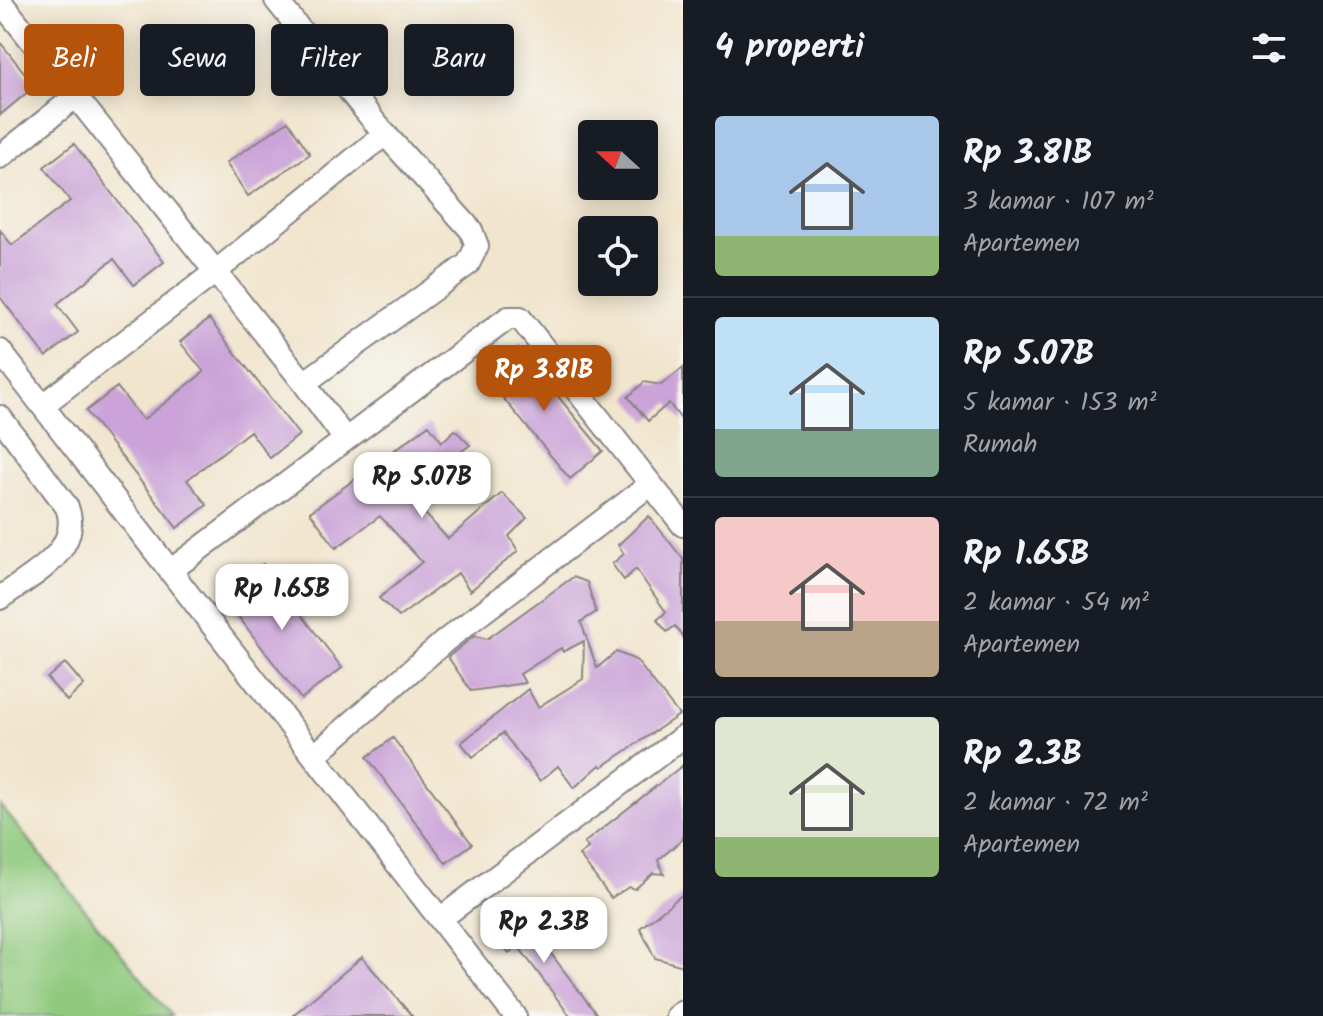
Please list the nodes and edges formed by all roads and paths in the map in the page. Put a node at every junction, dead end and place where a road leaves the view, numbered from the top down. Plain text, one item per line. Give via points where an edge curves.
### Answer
1 (276, 0) edge
2 (0, 1) edge
3 (75, 97) junction
4 (385, 134) junction
5 (0, 157) edge
6 (214, 273) junction
7 (0, 351) edge
8 (304, 383) junction
9 (43, 405) junction
10 (0, 417) edge
11 (345, 439) junction
12 (651, 484) junction
13 (683, 525) edge
14 (170, 571) junction
15 (0, 598) edge
16 (683, 737) edge
17 (314, 756) junction
18 (440, 919) junction
19 (683, 1012) edge
20 (515, 1016) edge
21 (677, 1016) edge

1 - 4 lane
2 - 3 lane
3 - 5 lane
3 - 6 lane
4 - 6 lane
4 - 8 lane via 471,230 477,246 468,264
6 - 8 lane
6 - 9 lane
7 - 9 lane
8 - 11 lane
9 - 14 lane
10 - 15 lane via 67,507 71,525 63,548
11 - 12 lane via 514,317 520,318
11 - 14 lane
12 - 13 lane
12 - 17 lane via 446,640
14 - 17 lane
16 - 18 lane
17 - 18 lane
18 - 20 lane
19 - 21 lane

